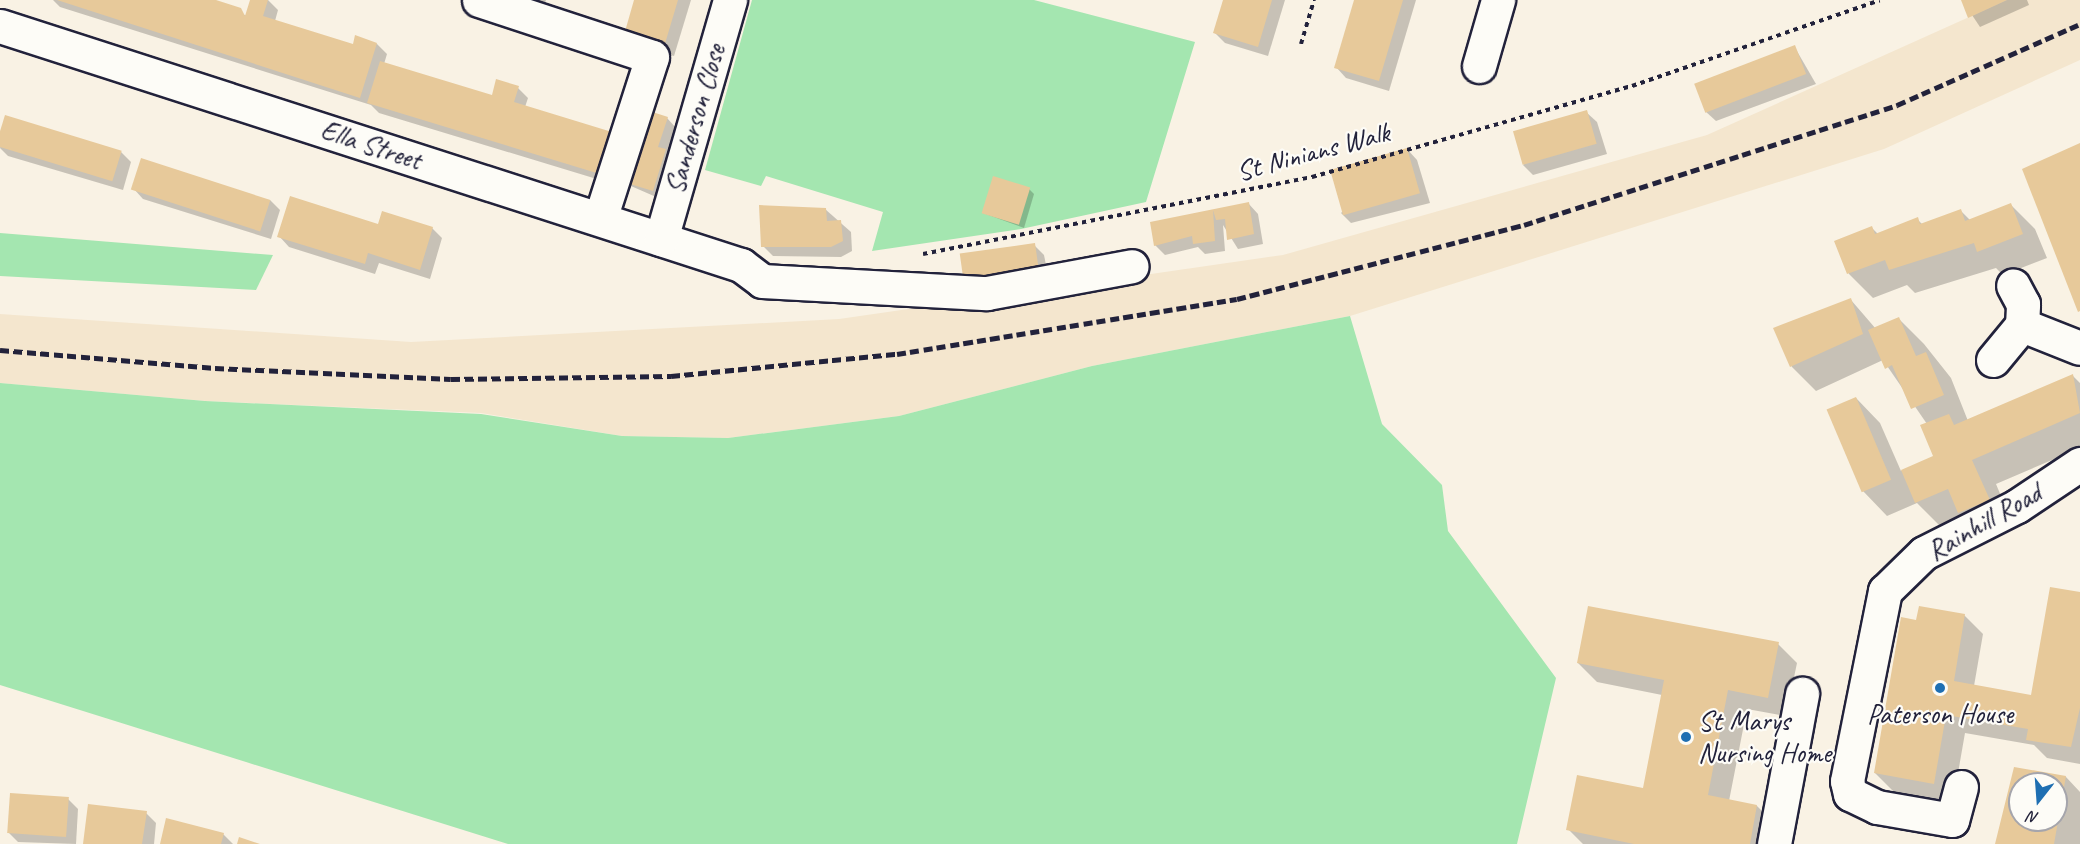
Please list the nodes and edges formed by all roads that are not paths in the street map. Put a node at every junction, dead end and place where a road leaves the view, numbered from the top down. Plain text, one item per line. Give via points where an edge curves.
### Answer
1 (479, 0) edge
2 (730, 0) edge
3 (1498, 0) edge
4 (0, 26) edge
5 (1479, 66) dead end
6 (600, 219) junction
7 (661, 239) junction
8 (1132, 266) dead end
9 (2013, 285) dead end
10 (2022, 325) junction
11 (2080, 348) edge
12 (1993, 360) dead end
13 (2080, 464) edge
14 (1802, 694) dead end
15 (1961, 787) dead end
16 (1774, 844) edge

1 - 6 street via 652,57
2 - 7 street, Sanderson Close
3 - 5 street
4 - 6 street, Ella Street
6 - 7 street, Ella Street
7 - 8 street, Ella Street via 741,265 771,283 826,281 964,293
9 - 10 street via 2023,304
10 - 11 street
10 - 12 street
13 - 15 street, Rainhill Road via 2017,506 1924,553 1885,591 1847,781 1850,794 1877,807 1952,820
14 - 16 street

